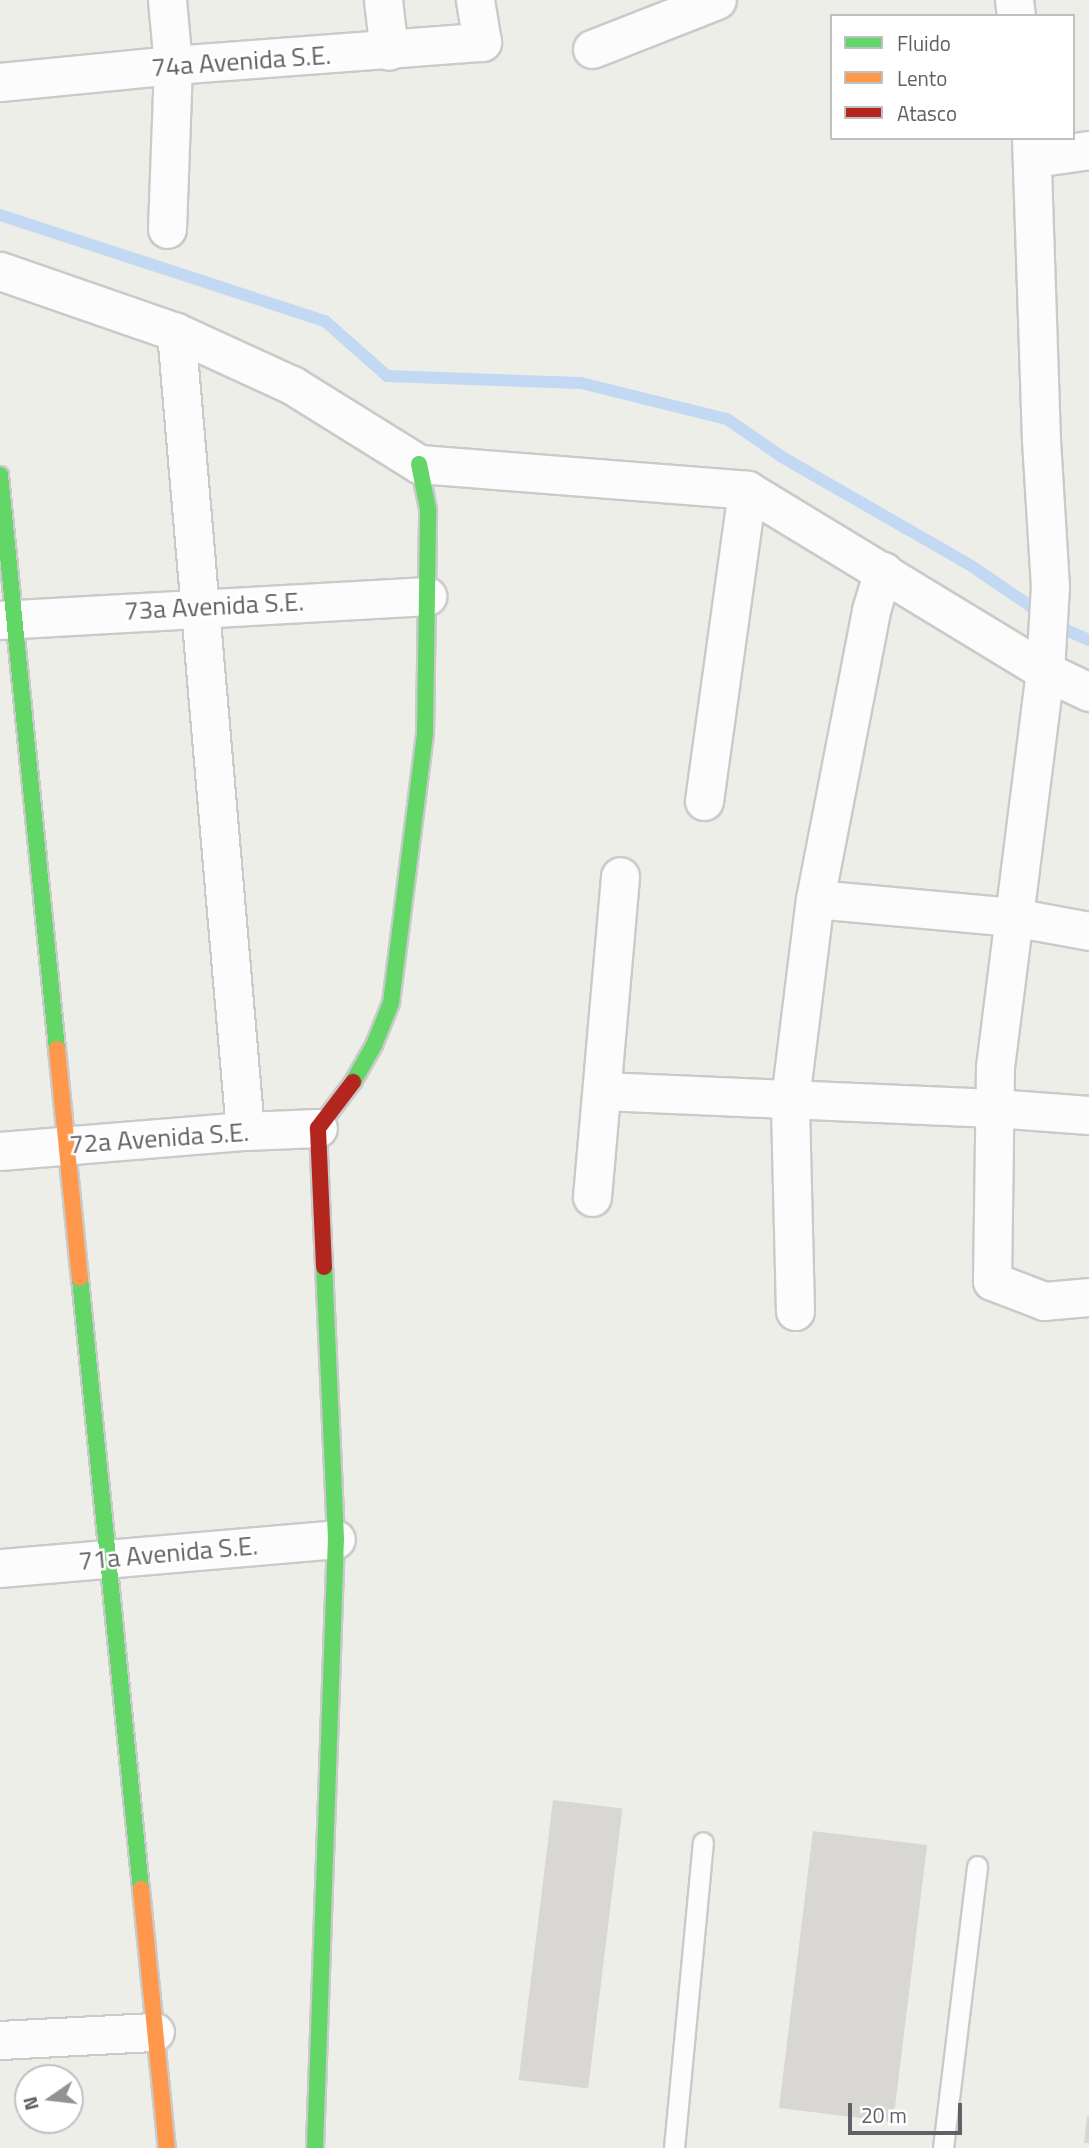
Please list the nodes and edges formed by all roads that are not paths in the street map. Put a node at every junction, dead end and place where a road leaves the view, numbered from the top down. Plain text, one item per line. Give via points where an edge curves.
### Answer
1 (167, 0) edge
2 (383, 0) edge
3 (475, 0) edge
4 (717, 0) edge
5 (592, 49) dead end
6 (389, 51) junction
7 (173, 65) junction
8 (0, 82) edge
9 (1032, 148) edge
10 (1089, 150) edge
11 (167, 229) dead end
12 (0, 271) edge
13 (176, 332) junction
14 (419, 464) junction
15 (0, 475) edge
16 (747, 489) junction
17 (883, 571) junction
18 (427, 596) junction
19 (202, 606) junction
20 (7, 619) edge
21 (1045, 671) junction
22 (1089, 692) edge
23 (704, 801) dead end
24 (620, 876) dead end
25 (814, 899) junction
26 (1013, 917) junction
27 (1089, 932) edge
28 (603, 1091) junction
29 (790, 1099) junction
30 (994, 1108) junction
31 (1089, 1115) edge
32 (318, 1128) junction
33 (245, 1131) junction
34 (67, 1144) junction
35 (0, 1151) edge
36 (592, 1198) dead end
37 (1089, 1297) edge
38 (795, 1311) dead end
39 (336, 1539) junction
40 (108, 1558) junction
41 (0, 1568) edge
42 (703, 1842) dead end
43 (978, 1866) dead end
44 (155, 2032) junction
45 (0, 2040) edge
46 (167, 2148) edge
47 (315, 2148) edge
48 (674, 2148) edge
49 (943, 2148) edge

1 - 7 street
2 - 6 street
3 - 6 street, 74a Avenida S.E. via 482,42
4 - 5 street
6 - 7 street, 74a Avenida S.E.
7 - 8 street, 74a Avenida S.E.
7 - 11 street
9 - 10 street
9 - 21 street via 1050,586
12 - 13 street
13 - 14 street via 292,386
13 - 19 street
14 - 16 street
14 - 18 street via 428,509
15 - 20 street
16 - 17 street
16 - 23 street
17 - 21 street
17 - 25 street via 871,610
18 - 19 street, 73a Avenida S.E.
18 - 32 street via 425,735 391,1003 354,1081
19 - 20 street, 73a Avenida S.E.
19 - 33 street
20 - 34 street
21 - 22 street
21 - 26 street
24 - 28 street
25 - 26 street
25 - 29 street
26 - 27 street
26 - 30 street
28 - 29 street
28 - 36 street
29 - 30 street
29 - 38 street
30 - 31 street
30 - 37 street via 992,1281 1044,1301
32 - 33 street, 72a Avenida S.E.
32 - 39 street
33 - 34 street, 72a Avenida S.E.
34 - 35 street, 72a Avenida S.E.
34 - 40 street
39 - 40 street, 71a Avenida S.E.
39 - 47 street
40 - 41 street, 71a Avenida S.E.
40 - 44 street
42 - 48 lane
43 - 49 lane
44 - 45 street
44 - 46 street

